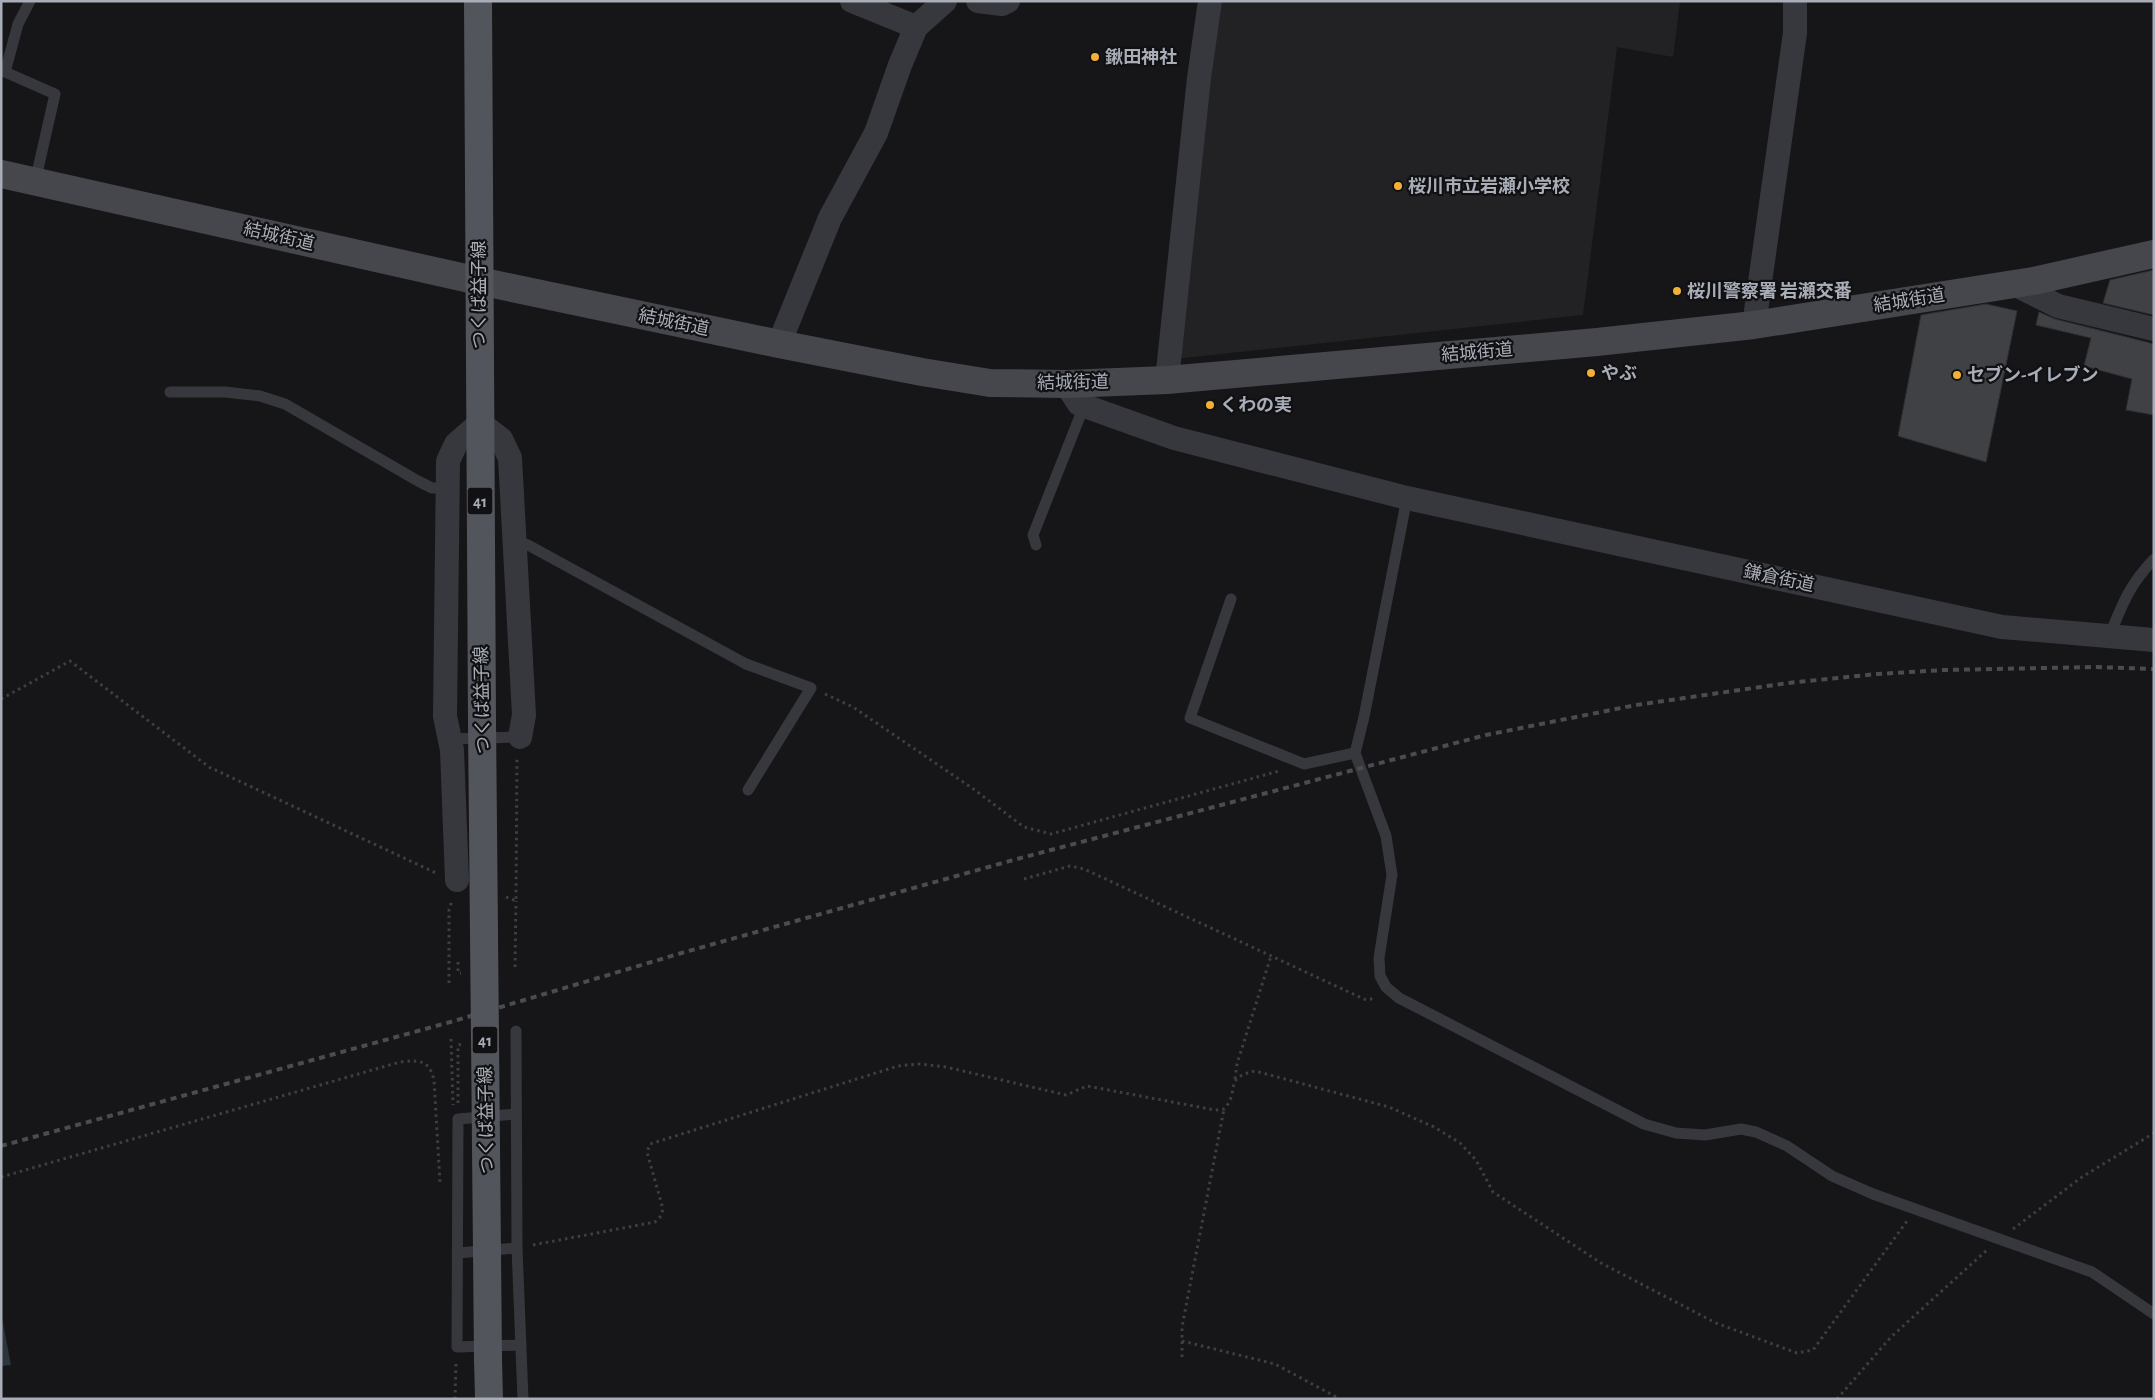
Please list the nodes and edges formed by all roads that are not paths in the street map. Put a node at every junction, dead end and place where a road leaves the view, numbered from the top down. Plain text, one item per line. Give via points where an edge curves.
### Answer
1 (30, 1) edge
2 (478, 1) edge
3 (852, 1) edge
4 (945, 1) edge
5 (978, 1) edge
6 (1008, 1) edge
7 (1210, 1) edge
8 (1795, 1) edge
9 (916, 27) junction
10 (1, 174) edge
11 (36, 182) junction
12 (2154, 254) edge
13 (480, 282) junction
14 (2014, 284) junction
15 (1754, 325) junction
16 (2154, 330) edge
17 (779, 344) junction
18 (1167, 380) junction
19 (1066, 384) junction
20 (170, 392) dead end
21 (1084, 406) junction
22 (480, 423) junction
23 (448, 488) junction
24 (1407, 498) junction
25 (515, 541) junction
26 (1036, 545) dead end
27 (2154, 559) edge
28 (1231, 599) dead end
29 (2109, 637) junction
30 (2154, 640) edge
31 (520, 737) joint
32 (450, 739) junction
33 (1355, 753) junction
34 (748, 790) dead end
35 (457, 880) road end
36 (516, 1031) dead end
37 (516, 1114) junction
38 (517, 1248) junction
39 (458, 1253) junction
40 (2154, 1314) edge
41 (521, 1345) junction
42 (489, 1399) edge
43 (523, 1399) edge

1 - 11 lane via 18,24 5,72 55,94
2 - 13 main road, つくば益子線 / 41
3 - 9 street
4 - 9 street
5 - 6 street via 1002,4
7 - 18 street
8 - 15 street via 1795,33
9 - 17 street via 876,133 830,218
10 - 11 street, 結城街道
11 - 13 street, 結城街道
12 - 14 street, 結城街道
13 - 17 street, 結城街道
13 - 22 main road, つくば益子線 / 41
14 - 15 street, 結城街道
14 - 16 street via 2058,306
15 - 18 street, 結城街道
17 - 19 street, 結城街道 via 990,383
18 - 19 street, 結城街道
19 - 21 street via 1079,404
20 - 23 lane via 225,392 260,396 285,404 418,481 432,488
21 - 24 street, 鎌倉街道 via 1174,438
21 - 26 lane via 1033,536
22 - 23 street via 451,451
22 - 25 street via 500,439 510,458
22 - 42 main road, つくば益子線 / 41, bridge
23 - 32 street via 445,716
24 - 29 street, 鎌倉街道 via 2002,626
24 - 33 lane
25 - 31 street via 524,715
25 - 34 lane via 528,545 746,664 811,688
27 - 29 lane via 2136,578 2126,595
28 - 33 lane via 1190,718 1304,764
29 - 30 street, 鎌倉街道
31 - 32 lane
32 - 35 street
33 - 40 lane via 1386,836 1392,875 1379,958 1380,976 1398,998 1644,1124 1676,1133 1756,1132 1787,1146 1832,1176 1914,1210 2092,1272
36 - 37 lane
37 - 38 lane
37 - 39 lane via 458,1114
38 - 39 lane
38 - 41 lane
39 - 41 lane via 456,1347
41 - 43 lane

